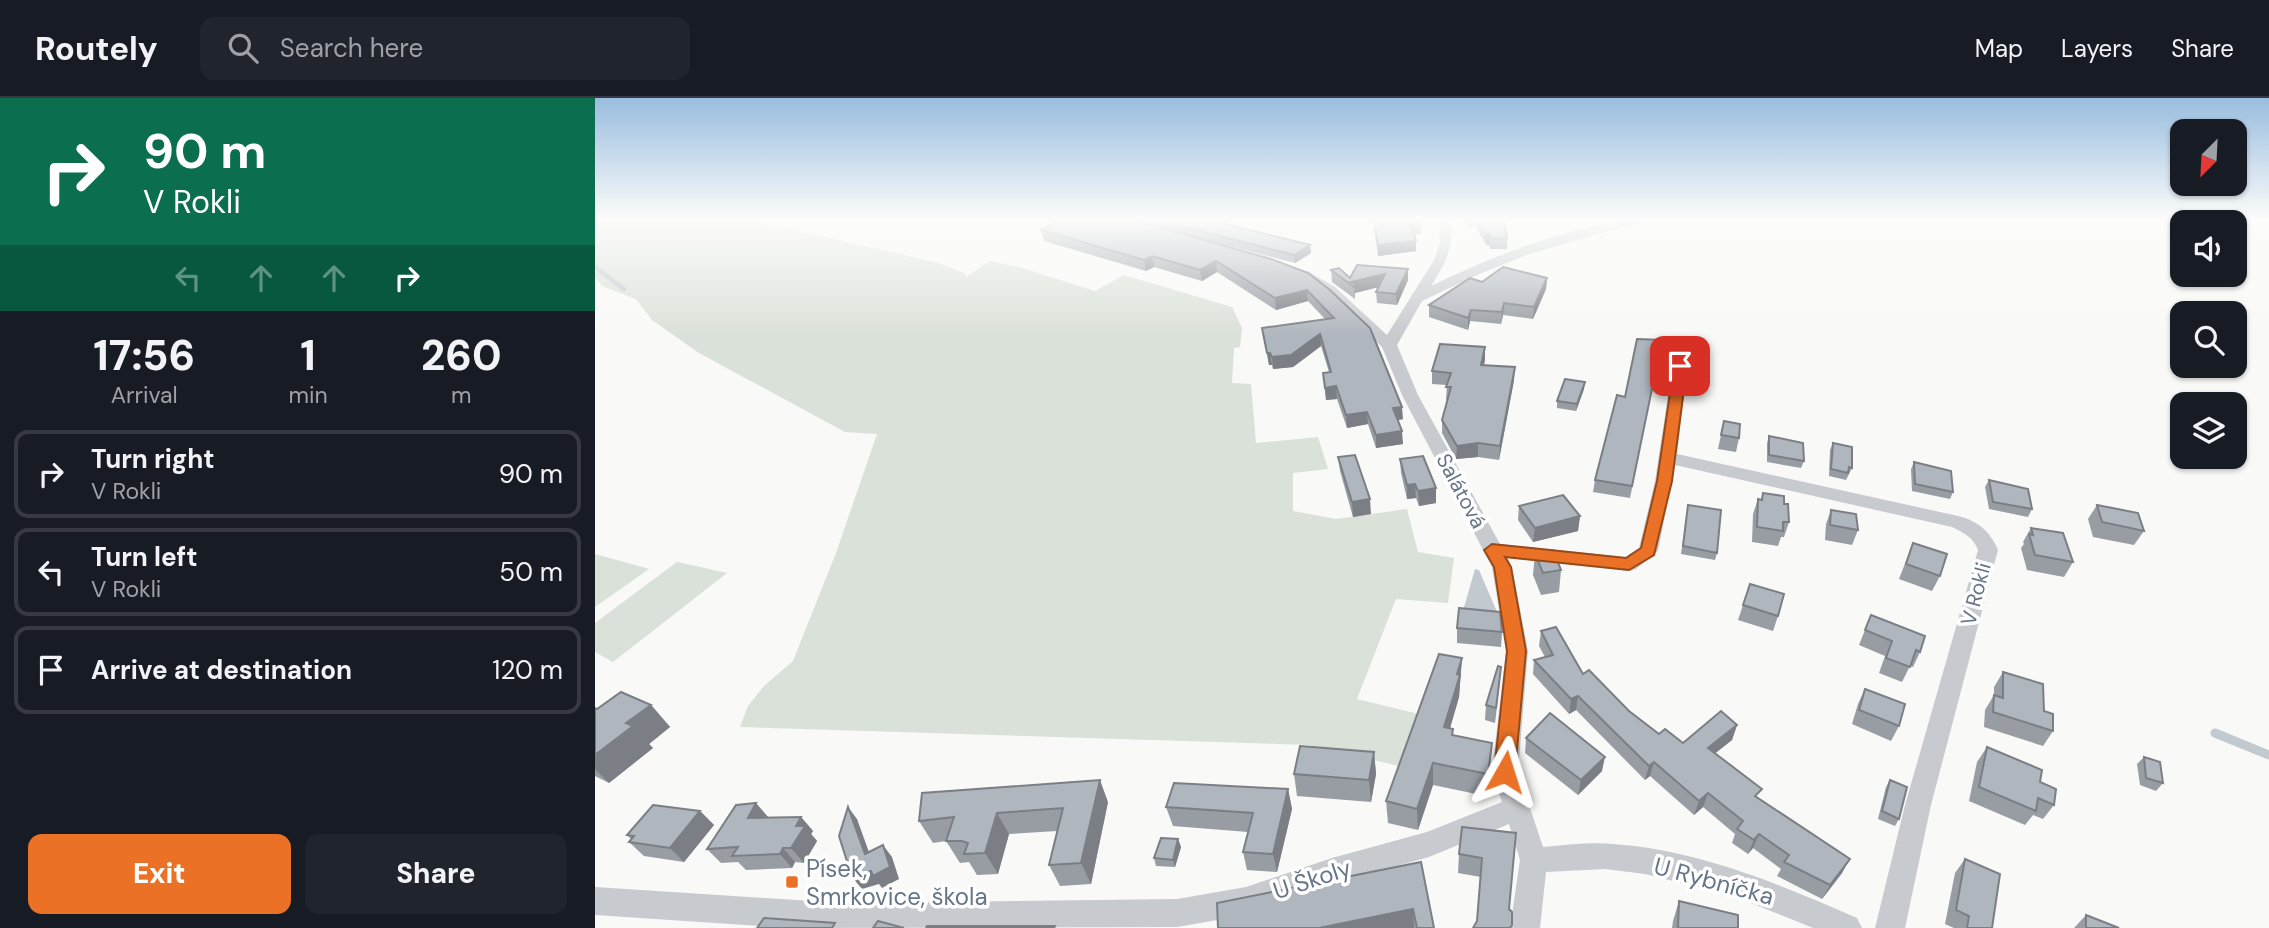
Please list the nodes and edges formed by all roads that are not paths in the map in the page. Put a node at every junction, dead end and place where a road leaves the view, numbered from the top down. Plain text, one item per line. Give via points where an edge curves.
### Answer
1 (1440, 260) edge
2 (1500, 260) edge
3 (1294, 271) edge
4 (1418, 298) junction
5 (1683, 343) dead end
6 (1389, 345) junction
7 (1668, 458) junction
8 (1492, 550) junction
9 (1517, 808) junction
10 (1534, 860) junction
11 (595, 901) edge
12 (1525, 928) edge
13 (1847, 928) edge
14 (1890, 928) edge

1 - 4 street
2 - 4 street
3 - 6 street via 1330,290
4 - 6 street
5 - 7 street
6 - 8 street, Salátová
7 - 8 street via 1648,551 1629,564
7 - 14 street, V Rokli via 1958,522 1984,537 1988,550 1918,805
8 - 9 street, Salátová via 1502,567 1517,651 1505,772
9 - 10 street, Salátová
9 - 11 street, U Školy via 1429,844 1246,901 1177,913 843,917
10 - 12 street
10 - 13 street, U Rybníčka via 1615,857 1688,869 1786,901

